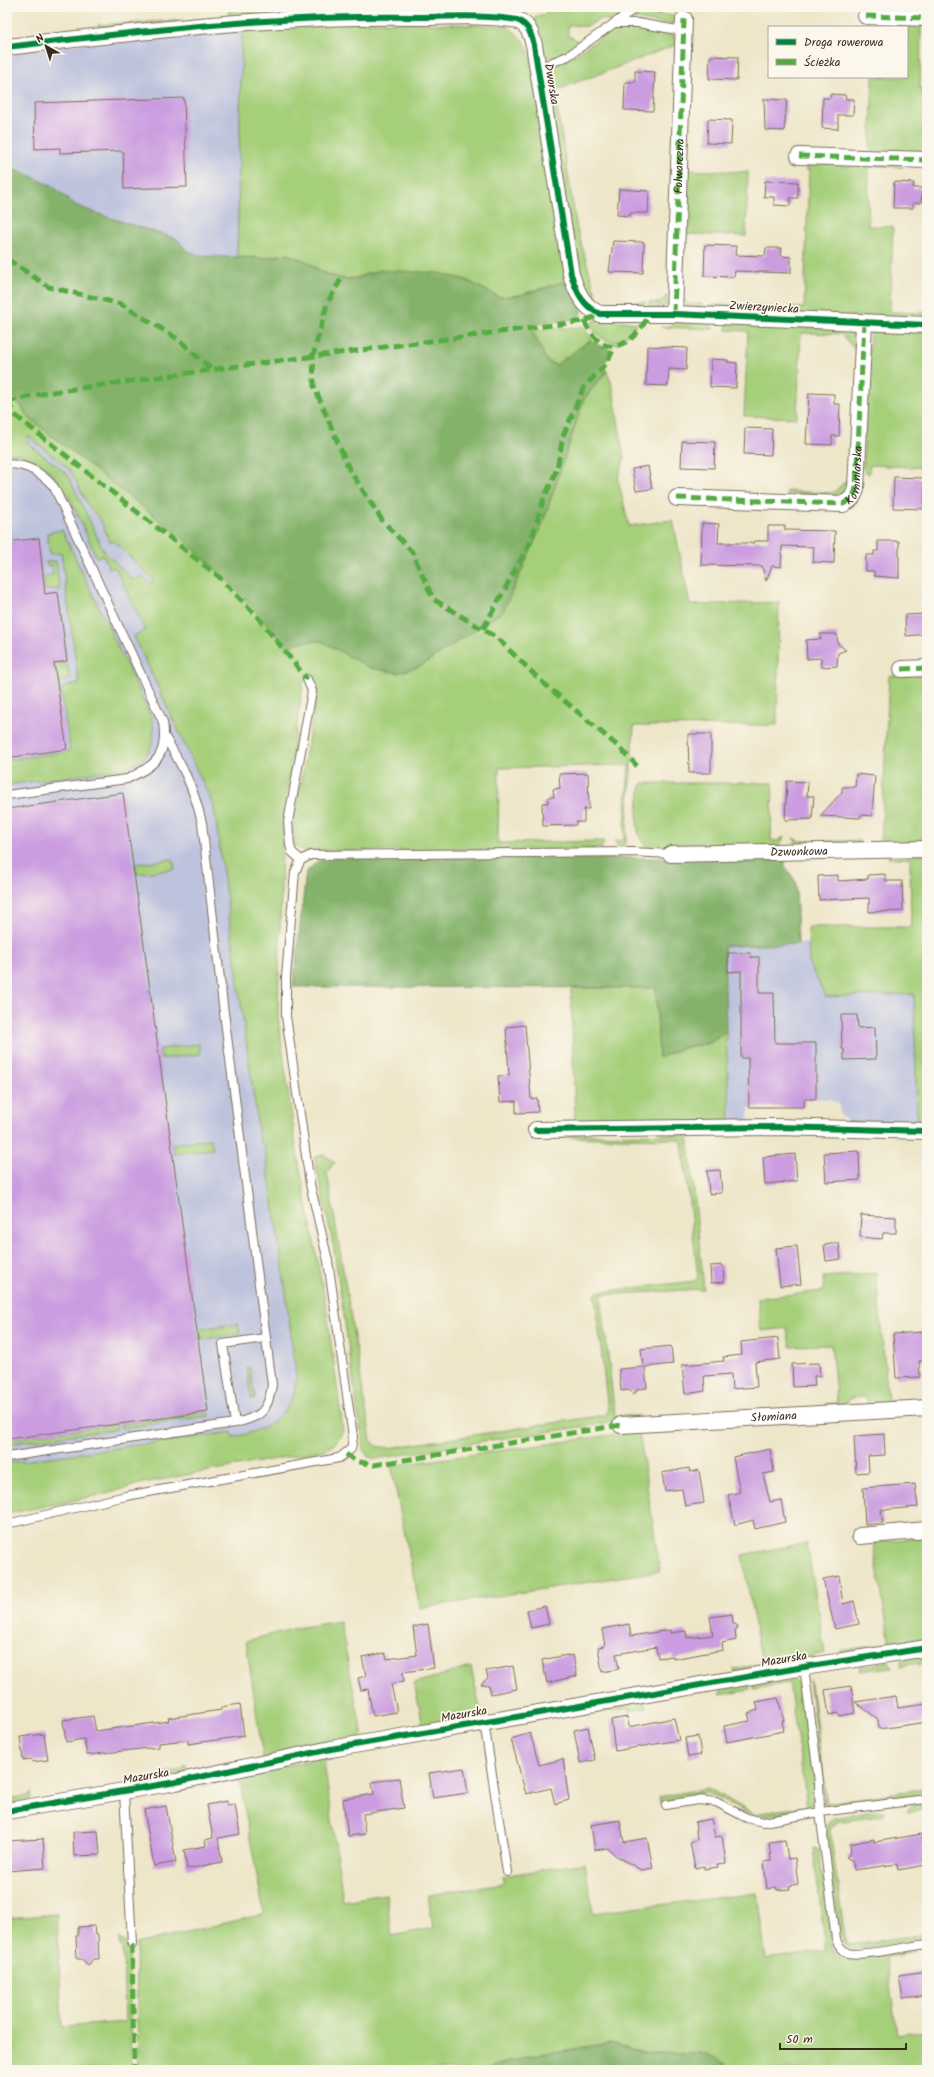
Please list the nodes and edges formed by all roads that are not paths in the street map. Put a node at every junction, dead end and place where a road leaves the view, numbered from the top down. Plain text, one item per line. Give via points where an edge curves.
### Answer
1 (637, 7) edge
2 (347, 11) edge
3 (866, 16) dead end
4 (927, 18) edge
5 (615, 23) junction
6 (684, 25) joint
7 (7, 47) edge
8 (538, 68) junction
9 (799, 156) dead end
10 (927, 160) edge
11 (600, 314) joint
12 (674, 314) junction
13 (864, 323) junction
14 (927, 325) edge
15 (7, 464) edge
16 (677, 498) dead end
17 (927, 668) edge
18 (902, 669) dead end
19 (307, 679) dead end
20 (165, 737) junction
21 (7, 795) edge
22 (927, 849) edge
23 (671, 854) joint
24 (301, 860) junction
25 (536, 1130) dead end
26 (927, 1131) edge
27 (265, 1338) junction
28 (927, 1408) edge
29 (235, 1423) junction
30 (621, 1425) dead end
31 (7, 1457) edge
32 (7, 1524) edge
33 (927, 1530) edge
34 (860, 1536) dead end
35 (927, 1648) edge
36 (804, 1667) junction
37 (484, 1722) junction
38 (124, 1792) junction
39 (927, 1799) edge
40 (666, 1805) dead end
41 (7, 1811) edge
42 (820, 1812) junction
43 (507, 1872) dead end
44 (132, 1944) dead end
45 (927, 1944) edge

1 - 5 lane
2 - 7 street, Dworska
2 - 8 street, Dworska via 518,20 529,29
3 - 4 street
5 - 6 lane
5 - 8 lane via 568,56
6 - 12 street, Folwarczna
8 - 11 street, Dworska via 571,274 578,295 593,311
9 - 10 street
11 - 12 street, Zwierzyniecka
12 - 13 street, Zwierzyniecka
13 - 14 street, Zwierzyniecka
13 - 16 street, Kominiarska via 856,488 850,500 843,504
15 - 20 lane via 36,471 54,487 163,722
17 - 18 street
19 - 24 lane via 312,690 288,822 292,852
20 - 21 lane via 162,752 155,761 127,780
20 - 27 lane via 188,775 202,823
22 - 23 street, Dzwonkowa
23 - 24 lane via 624,852 311,856
24 - 32 lane via 297,865 294,879 286,978 286,1016 307,1164 328,1260 353,1437 351,1449 339,1458 126,1496
25 - 26 street via 778,1128
27 - 29 lane via 272,1385 270,1402 262,1412
27 - 29 lane via 223,1344
28 - 30 street, Słomiana
29 - 31 lane
33 - 34 street
35 - 36 street, Mazurska
36 - 37 street, Mazurska
36 - 42 lane via 819,1782
37 - 38 street, Mazurska via 331,1749
37 - 43 lane
38 - 41 street, Mazurska
38 - 44 lane
39 - 42 lane
40 - 42 lane via 698,1800 716,1802 747,1818 763,1822
42 - 45 lane via 838,1945 843,1950 856,1954

